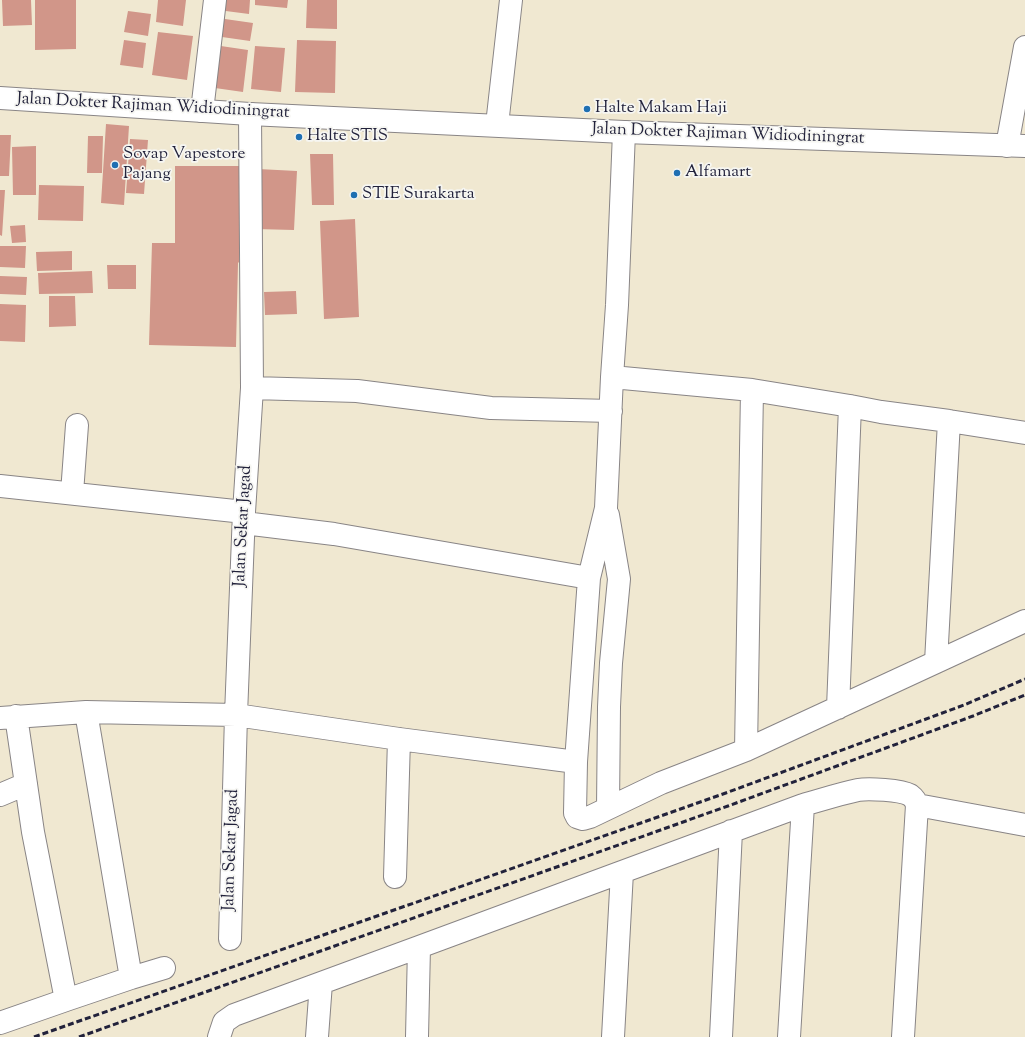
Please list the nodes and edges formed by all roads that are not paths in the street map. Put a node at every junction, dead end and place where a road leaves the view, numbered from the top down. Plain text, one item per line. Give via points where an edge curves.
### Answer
1 (215, 0) edge
2 (511, 0) edge
3 (1025, 47) edge
4 (0, 98) edge
5 (202, 111) junction
6 (250, 114) junction
7 (497, 125) junction
8 (624, 132) junction
9 (1016, 146) edge
10 (612, 378) junction
11 (252, 388) junction
12 (752, 390) junction
13 (850, 406) junction
14 (611, 411) junction
15 (949, 421) junction
16 (77, 425) dead end
17 (1025, 433) edge
18 (0, 486) edge
19 (72, 494) junction
20 (606, 508) junction
21 (244, 517) junction
22 (589, 578) junction
23 (1025, 621) edge
24 (936, 662) junction
25 (838, 708) junction
26 (86, 712) junction
27 (236, 715) junction
28 (8, 717) edge
29 (399, 739) junction
30 (746, 750) junction
31 (576, 762) junction
32 (26, 784) junction
33 (0, 795) edge
34 (803, 805) junction
35 (917, 805) junction
36 (608, 808) junction
37 (1025, 825) edge
38 (731, 831) junction
39 (622, 872) junction
40 (395, 877) dead end
41 (230, 939) dead end
42 (419, 948) junction
43 (164, 968) dead end
44 (131, 978) junction
45 (321, 983) junction
46 (66, 1000) junction
47 (0, 1023) edge
48 (220, 1037) edge
49 (317, 1037) edge
50 (417, 1037) edge
51 (613, 1037) edge
52 (721, 1037) edge
53 (789, 1037) edge
54 (903, 1037) edge

1 - 5 street
2 - 7 street
3 - 9 street
4 - 5 street, Jalan Dokter Rajiman Widiodiningrat
5 - 6 street, Jalan Dokter Rajiman Widiodiningrat
6 - 7 street, Jalan Dokter Rajiman Widiodiningrat
6 - 11 street, Jalan Sekar Jagad
7 - 8 street, Jalan Dokter Rajiman Widiodiningrat
8 - 9 street, Jalan Dokter Rajiman Widiodiningrat
8 - 10 street
10 - 12 street
10 - 14 street
11 - 14 street via 357,391 491,408
11 - 21 street, Jalan Sekar Jagad
12 - 13 street
12 - 30 street
13 - 15 street
13 - 25 street
14 - 20 street
15 - 17 street
15 - 24 street
16 - 19 street
18 - 19 street
19 - 21 street
20 - 22 street
20 - 36 street via 619,579 609,707
21 - 22 street
21 - 27 street, Jalan Sekar Jagad
22 - 31 street
23 - 24 street
24 - 25 street
25 - 30 street
26 - 27 street
26 - 28 street
26 - 44 street
27 - 29 street
27 - 41 street, Jalan Sekar Jagad
28 - 32 street
29 - 31 street
29 - 40 street
30 - 36 street via 661,783
31 - 36 street via 577,817 590,817
32 - 33 street
32 - 46 street
34 - 35 street via 870,789 905,793 915,800
34 - 38 street
34 - 53 street
35 - 37 street
35 - 54 street
38 - 39 street
38 - 52 street
39 - 42 street
39 - 51 street
42 - 45 street
42 - 50 street
43 - 44 street
44 - 46 street
45 - 48 street via 228,1018 224,1022
45 - 49 street
46 - 47 street

